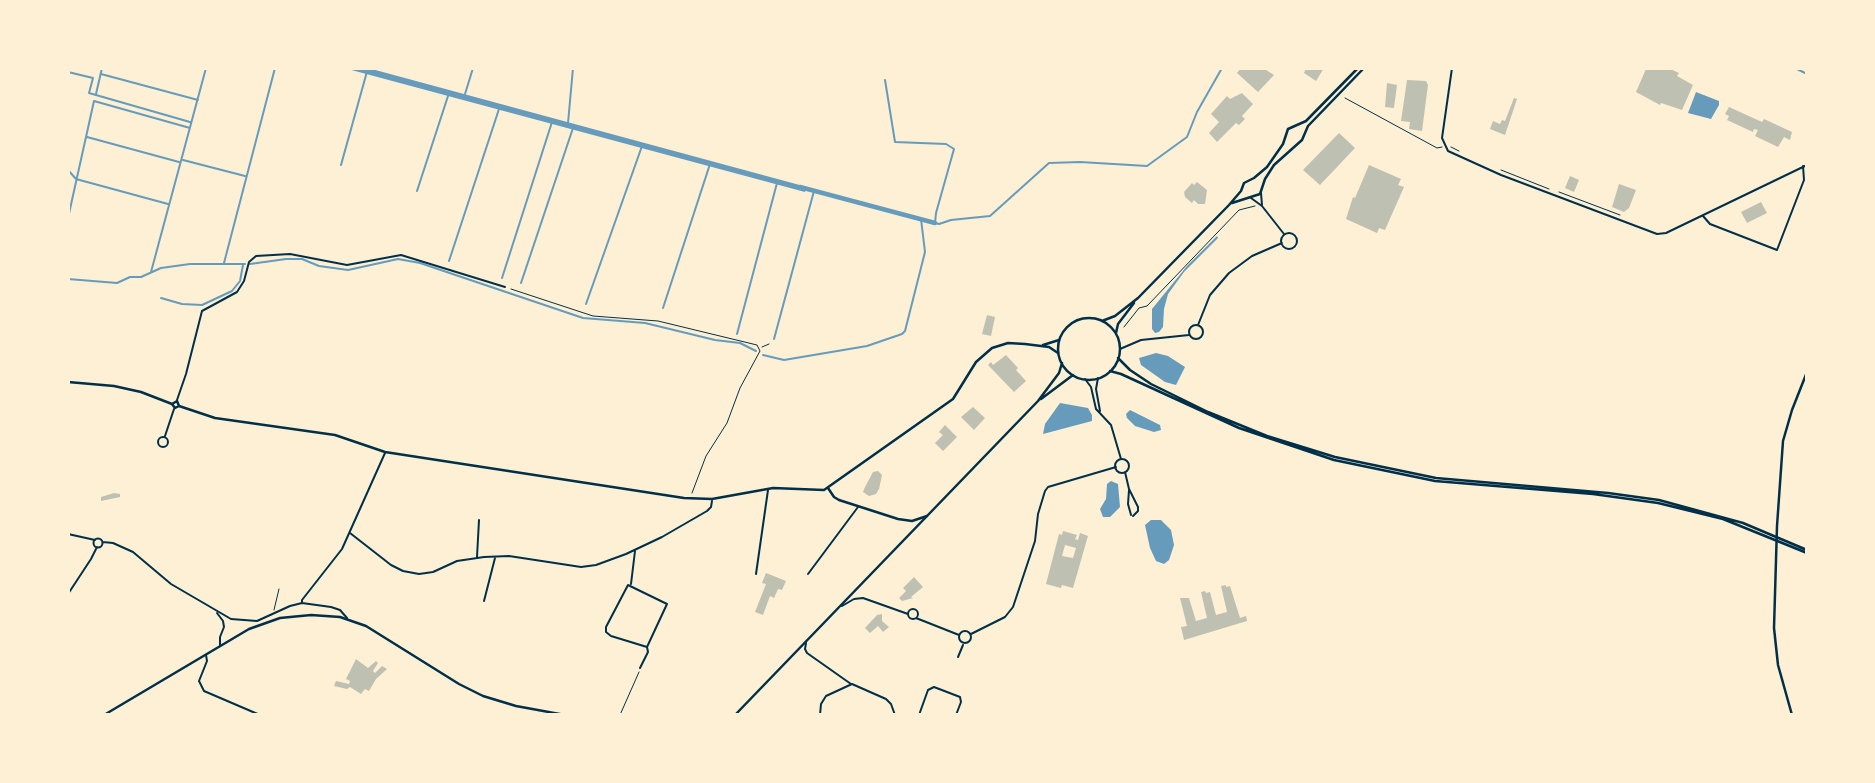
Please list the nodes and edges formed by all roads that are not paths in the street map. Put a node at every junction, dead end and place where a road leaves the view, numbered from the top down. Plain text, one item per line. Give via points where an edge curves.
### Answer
1 (1358, 68) edge
2 (1364, 68) edge
3 (1452, 68) edge
4 (1296, 126) junction
5 (1304, 133) junction
6 (1805, 166) edge
7 (1242, 189) junction
8 (1261, 192) junction
9 (1250, 197) junction
10 (1229, 205) junction
11 (1262, 206) junction
12 (1703, 215) junction
13 (1284, 235) junction
14 (1282, 243) junction
15 (505, 287) road end
16 (1138, 298) junction
17 (1102, 321) junction
18 (1198, 325) junction
19 (1116, 333) junction
20 (1189, 335) junction
21 (1059, 340) junction
22 (1040, 345) junction
23 (1120, 349) junction
24 (1058, 354) junction
25 (1118, 358) junction
26 (1062, 363) junction
27 (1110, 371) junction
28 (1807, 372) edge
29 (1073, 375) junction
30 (1098, 378) junction
31 (1086, 379) junction
32 (68, 382) edge
33 (177, 401) joint
34 (1038, 401) junction
35 (175, 406) junction
36 (1100, 412) junction
37 (164, 437) dead end
38 (385, 452) junction
39 (1121, 459) junction
40 (1116, 467) junction
41 (1125, 472) junction
42 (828, 488) junction
43 (768, 489) junction
44 (1129, 489) junction
45 (712, 499) junction
46 (859, 506) junction
47 (927, 516) junction
48 (479, 520) dead end
49 (350, 533) junction
50 (68, 534) edge
51 (95, 540) junction
52 (103, 542) junction
53 (97, 547) junction
54 (635, 550) junction
55 (1807, 551) edge
56 (495, 556) junction
57 (477, 558) junction
58 (756, 573) dead end
59 (808, 574) dead end
60 (631, 585) junction
61 (279, 589) dead end
62 (68, 594) edge
63 (484, 601) dead end
64 (302, 603) junction
65 (841, 606) junction
66 (216, 612) junction
67 (275, 612) junction
68 (908, 614) junction
69 (916, 618) junction
70 (347, 619) junction
71 (971, 634) junction
72 (959, 635) junction
73 (808, 638) junction
74 (963, 643) junction
75 (220, 646) junction
76 (647, 647) junction
77 (206, 654) junction
78 (958, 657) dead end
79 (640, 668) road end
80 (852, 684) junction
81 (538, 712) edge
82 (104, 715) edge
83 (260, 715) edge
84 (565, 715) edge
85 (735, 715) edge
86 (820, 715) edge
87 (895, 715) edge
88 (919, 715) edge
89 (956, 715) edge
90 (1791, 715) edge

1 - 4 main road
2 - 5 main road
3 - 12 street via 1442,138 1448,151 1659,234
4 - 5 main road
4 - 7 main road via 1288,129 1267,167
5 - 8 main road via 1269,172
6 - 12 street
6 - 12 street via 1777,250 1710,224
7 - 9 main road
7 - 10 main road
8 - 9 main road
8 - 11 street
9 - 10 main road
9 - 11 street
10 - 16 main road
11 - 13 street
13 - 14 street
13 - 14 street via 1293,233 1297,242 1290,249
14 - 18 street via 1229,273 1210,295
15 - 33 street via 401,255 347,265 290,254 256,256 237,292 202,311
16 - 17 main road
16 - 19 main road
17 - 19 main road
17 - 21 main road via 1074,322
18 - 20 street via 1189,328
18 - 20 street via 1202,336 1195,339
19 - 23 main road
20 - 23 street via 1142,340
21 - 22 main road
21 - 24 main road
22 - 24 main road
22 - 42 main road via 1008,343 987,351 953,399
23 - 25 main road
24 - 26 main road
25 - 27 main road
25 - 55 main road via 1158,388 1216,416 1335,457 1436,478 1659,500 1744,523
26 - 29 main road
26 - 34 main road
27 - 30 main road
27 - 55 main road via 1252,434 1357,466 1466,485 1646,501 1723,519
28 - 90 main road via 1783,441 1777,526 1776,649
29 - 31 main road
29 - 34 main road
30 - 31 main road
30 - 36 street
31 - 36 street
32 - 35 main road via 137,391
33 - 35 main road
34 - 47 main road
35 - 37 street
35 - 38 main road via 215,418 335,435
36 - 39 street via 1111,425
38 - 45 main road
38 - 49 street
39 - 40 street
39 - 41 street via 1129,464
40 - 41 street
40 - 71 street via 1048,487 1013,607 1005,617
41 - 44 street
42 - 43 main road
42 - 46 main road via 835,498
43 - 45 main road
43 - 58 street
44 - 44 street via 1129,511 1133,516 1138,510
45 - 54 street via 707,511
46 - 47 main road via 907,521
46 - 59 street
47 - 65 main road
48 - 57 street
49 - 57 street via 403,571 433,572
49 - 64 street
50 - 51 street
51 - 52 street
51 - 53 street
52 - 53 street
52 - 66 street via 133,552 171,584
53 - 62 street
54 - 56 street via 581,567
54 - 60 street
56 - 57 street
56 - 63 street
60 - 76 street via 667,604
60 - 76 street via 623,591 605,629 611,636
61 - 67 lane
64 - 67 street
64 - 70 street via 331,607
65 - 68 street via 863,598
65 - 73 main road
66 - 67 street via 248,622
66 - 75 street via 224,627
68 - 69 street
68 - 69 street via 915,610
69 - 72 street
70 - 75 main road via 311,614 280,618
70 - 81 main road via 377,631 483,696
71 - 72 street via 964,630
71 - 74 street via 971,640
72 - 74 street
73 - 80 street via 807,653
73 - 85 main road
74 - 78 street
75 - 77 main road
76 - 79 street
77 - 82 main road
77 - 83 street via 208,661 199,681 204,691
80 - 86 street via 826,696
80 - 87 street via 886,699
81 - 84 main road
88 - 89 street via 928,690 934,687 960,697

